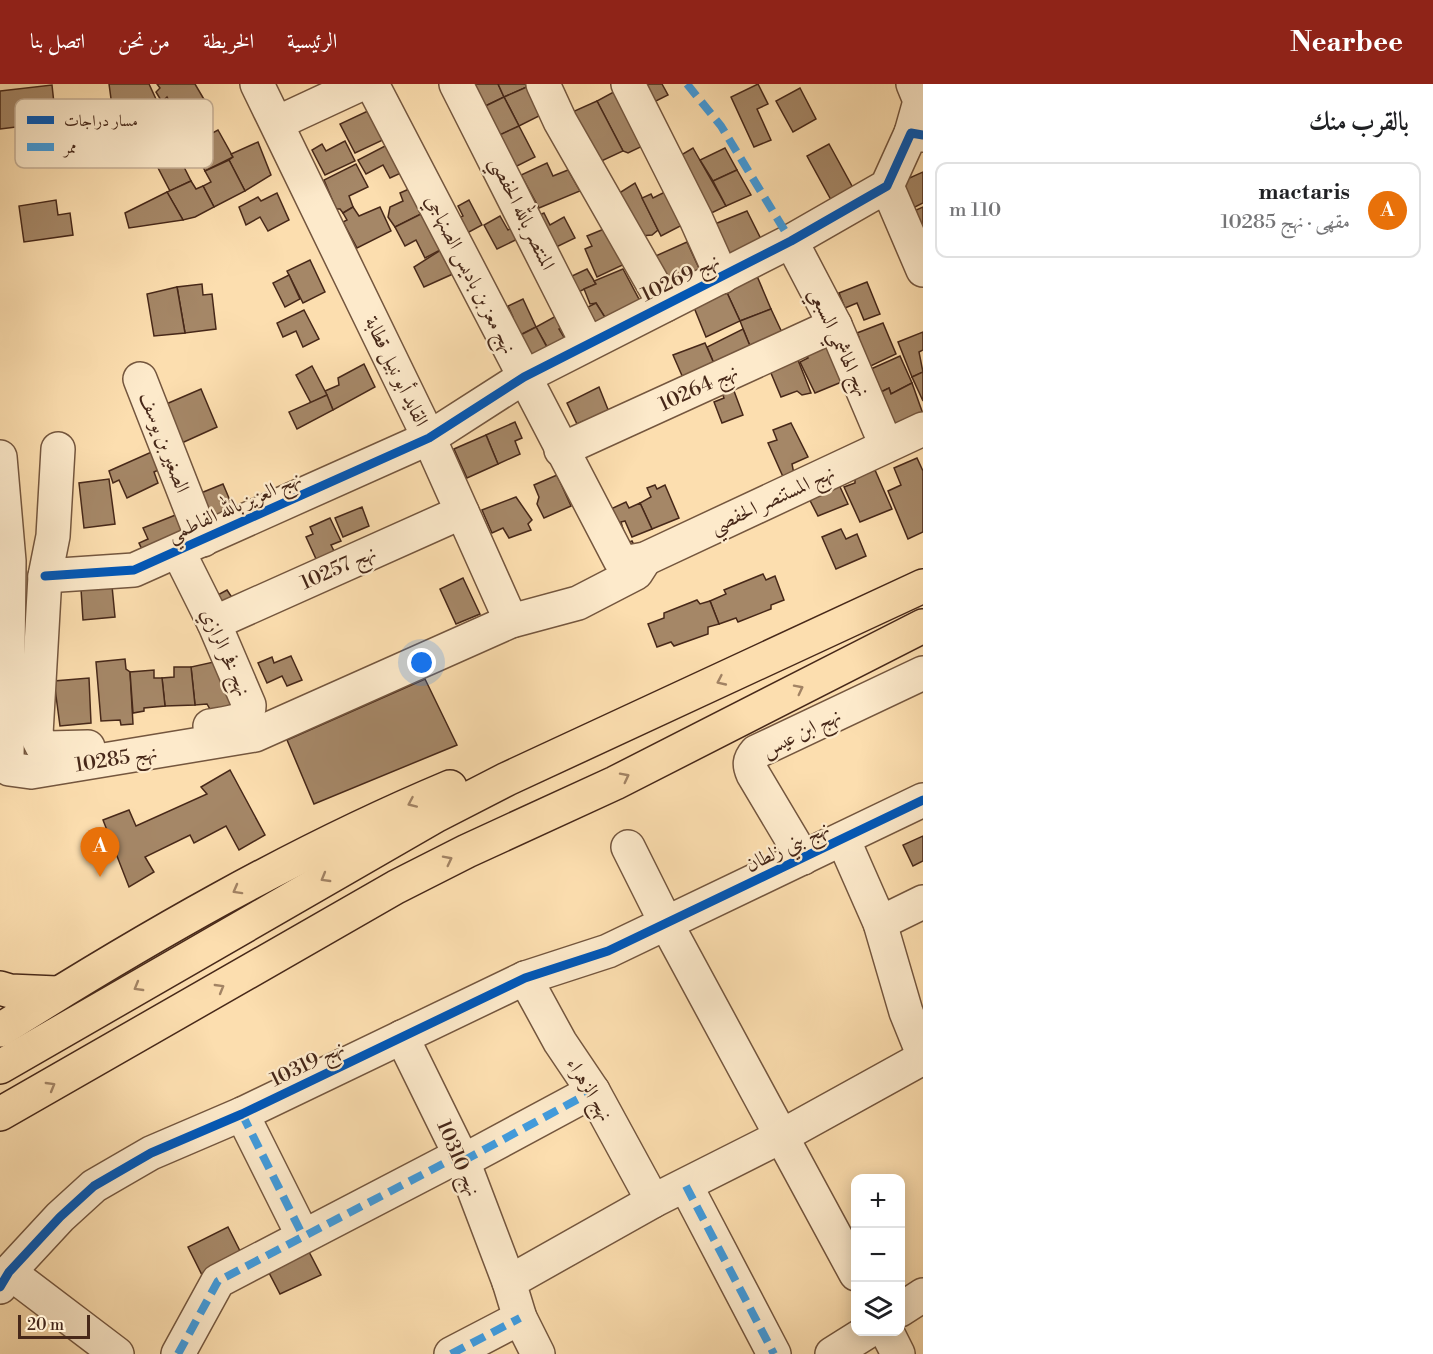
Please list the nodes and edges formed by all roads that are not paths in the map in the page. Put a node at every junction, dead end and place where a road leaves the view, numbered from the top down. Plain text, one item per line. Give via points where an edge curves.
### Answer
1 (257, 84) edge
2 (361, 84) edge
3 (372, 84) edge
4 (456, 84) edge
5 (543, 84) edge
6 (627, 84) edge
7 (913, 84) edge
8 (277, 123) junction
9 (917, 134) edge
10 (887, 186) junction
11 (791, 241) junction
12 (923, 270) edge
13 (722, 277) junction
14 (665, 305) junction
15 (835, 325) junction
16 (587, 343) junction
17 (524, 377) junction
18 (140, 379) dead end
19 (923, 429) edge
20 (429, 438) junction
21 (886, 446) junction
22 (58, 449) dead end
23 (561, 450) junction
24 (0, 457) edge
25 (462, 512) junction
26 (190, 545) junction
27 (633, 560) junction
28 (45, 576) junction
29 (923, 586) edge
30 (512, 621) junction
31 (214, 623) junction
32 (923, 626) edge
33 (923, 673) edge
34 (586, 744) junction
35 (923, 800) edge
36 (843, 839) junction
37 (628, 847) dead end
38 (802, 858) junction
39 (923, 902) edge
40 (666, 923) junction
41 (880, 923) junction
42 (525, 978) junction
43 (0, 988) edge
44 (57, 993) junction
45 (915, 1007) edge
46 (0, 1030) edge
47 (402, 1037) junction
48 (923, 1056) edge
49 (0, 1067) edge
50 (593, 1091) junction
51 (0, 1114) edge
52 (242, 1114) junction
53 (780, 1137) junction
54 (461, 1158) junction
55 (686, 1186) junction
56 (653, 1200) junction
57 (303, 1236) junction
58 (851, 1267) edge
59 (5, 1280) edge
60 (510, 1282) junction
61 (923, 1295) edge
62 (905, 1307) edge
63 (520, 1318) junction
64 (861, 1336) edge
65 (889, 1336) edge
66 (117, 1354) edge
67 (178, 1354) edge
68 (452, 1354) edge
69 (538, 1354) edge
70 (774, 1354) edge
71 (832, 1354) edge
72 (898, 1354) edge

1 - 8 street, القايد أبو نبيل قطابة
2 - 8 street
3 - 17 street, نهج معز بن باديس الصنهاجي
4 - 16 street, المنتصر بالله الحفصي
5 - 14 street
6 - 13 street
7 - 9 street via 920,101
8 - 20 street, القايد أبو نبيل قطابة
9 - 10 street
10 - 11 street, نهج 10269
10 - 12 street
11 - 13 street, نهج 10269
11 - 15 street, نهج الهاشمي السبعي
13 - 14 street, نهج 10269
14 - 16 street, نهج 10269
15 - 21 street, نهج الهاشمي السبعي
15 - 23 street, نهج 10264
16 - 17 street, نهج 10269
17 - 20 street, نهج 10269
17 - 23 street, نهج معز بن باديس الصنهاجي
18 - 26 street, الصغير بن يوسف
19 - 21 street, نهج المستنصر الحفصي
20 - 25 street, القايد أبو نبيل قطابة
20 - 26 street, نهج العزيز بالله الفاطمي
21 - 27 street, نهج المستنصر الحفصي
22 - 28 street via 53,537
23 - 27 street, نهج معز بن باديس الصنهاجي
24 - 30 street, نهج 10285 via 9,561 7,761 9,769 15,771 31,772 255,735
25 - 30 street, القايد أبو نبيل قطابة
25 - 31 street, نهج 10257
26 - 28 street, نهج العزيز بالله الفاطمي via 134,570
26 - 31 street, نهج فخر الرازي
27 - 30 street, نهج المستنصر الحفصي via 636,573 578,603
28 - 31 street, نهج فخر الرازي via 36,734 42,746 63,750 159,738 248,716 249,705
29 -> 34 highway
51 -> 32 highway via 396,887 615,783
33 - 38 street, نهج ابن عيس via 751,757 753,774
34 -> 44 highway via 529,754 412,803 285,863
34 -> 49 highway via 507,779 375,849
35 - 36 street, نهج بني زلطان
36 - 38 street, نهج بني زلطان
36 - 41 street
37 - 40 street
38 - 40 street, نهج بني زلطان
39 - 41 street
40 - 42 street, نهج 10319 via 608,951
40 - 53 street
41 - 45 street
42 - 47 street, نهج 10319
42 - 50 street, نهج الزهراء via 560,1042
43 - 44 highway
44 - 46 highway
45 - 48 street
47 - 52 street, نهج 10319
47 - 54 street, نهج 10310
48 - 53 street
50 - 54 street
50 - 56 street, نهج الزهراء
52 - 57 street
52 - 59 street, نهج 10319 via 151,1153 93,1186
53 - 55 street
53 - 58 street
54 - 57 street
54 - 60 street, نهج 10310
55 - 56 street
55 - 70 street
56 - 60 street
57 - 67 street via 218,1281
59 - 66 street
60 - 63 street, نهج 10310
61 - 62 street
63 - 68 street
63 - 69 street, نهج 10310
64 - 71 street
65 - 72 street

